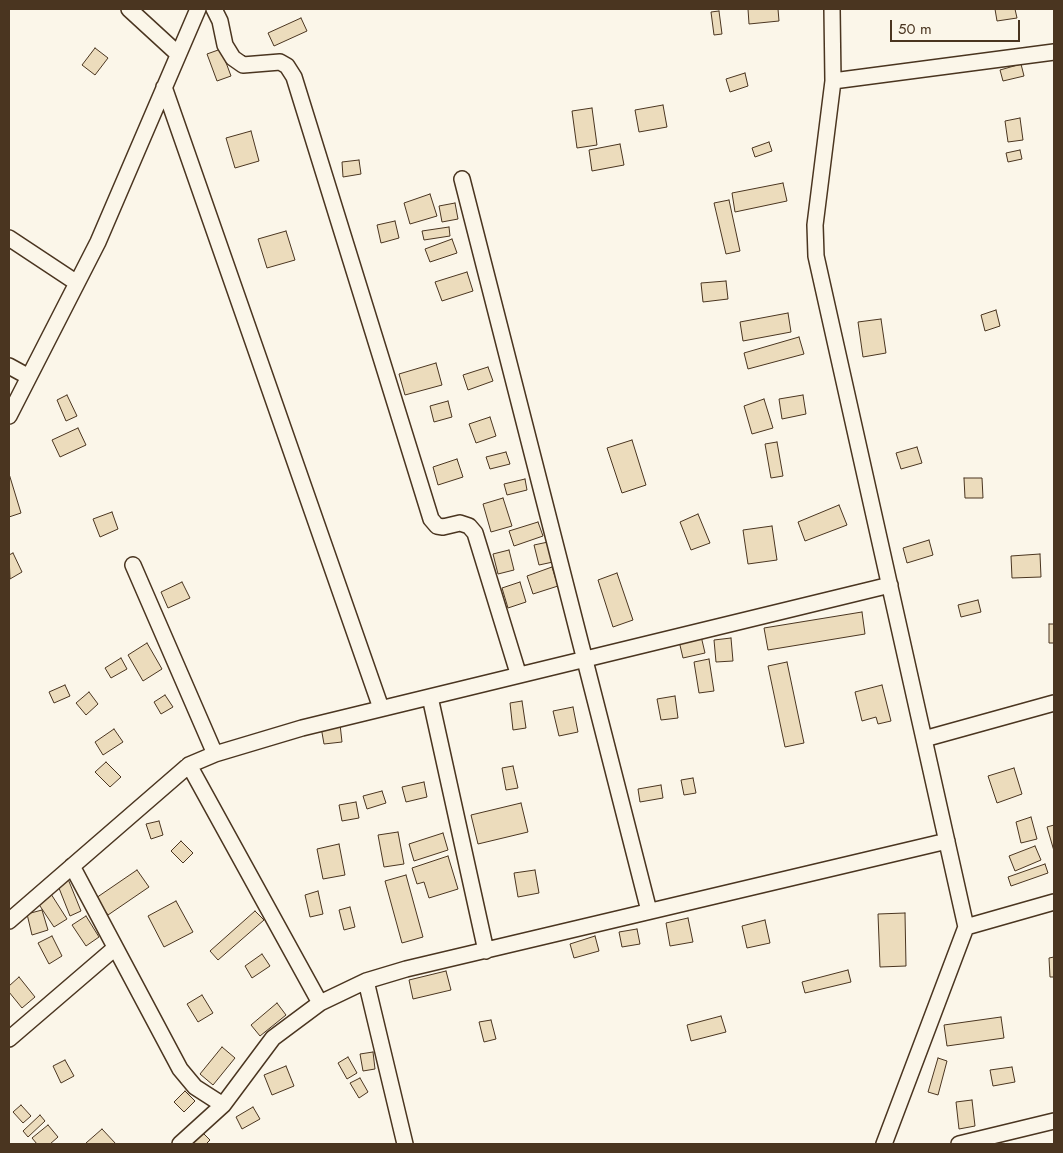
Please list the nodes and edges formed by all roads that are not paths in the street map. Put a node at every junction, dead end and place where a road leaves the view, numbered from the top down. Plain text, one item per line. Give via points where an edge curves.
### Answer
1 (129, 9) edge
2 (198, 9) edge
3 (214, 9) edge
4 (832, 9) edge
5 (1054, 52) edge
6 (178, 54) junction
7 (833, 81) junction
8 (164, 87) junction
9 (462, 180) dead end
10 (9, 238) edge
11 (77, 283) junction
12 (9, 366) edge
13 (29, 377) junction
14 (9, 416) edge
15 (133, 565) dead end
16 (890, 585) junction
17 (584, 658) junction
18 (518, 673) junction
19 (430, 697) junction
20 (1054, 703) edge
21 (382, 708) junction
22 (924, 739) junction
23 (215, 754) junction
24 (189, 765) junction
25 (947, 841) junction
26 (72, 866) junction
27 (1054, 902) edge
28 (649, 911) junction
29 (9, 921) edge
30 (966, 927) junction
31 (115, 948) junction
32 (486, 951) junction
33 (366, 981) junction
34 (320, 1003) junction
35 (9, 1039) edge
36 (224, 1105) junction
37 (1054, 1121) edge
38 (180, 1144) edge
39 (405, 1144) edge
40 (884, 1144) edge
41 (959, 1144) edge

1 - 6 street
2 - 6 street
3 - 18 street via 220,20 225,45 233,58 243,65 280,62 294,77 431,519 437,526 460,523 469,526 475,534
4 - 7 street
5 - 7 street
6 - 8 street
7 - 16 street via 815,225 816,256
8 - 11 street via 98,242
8 - 21 street
9 - 17 street
10 - 11 street
11 - 13 street
12 - 13 street
13 - 14 street
15 - 23 street
16 - 17 street
16 - 22 street
17 - 18 street
17 - 28 street
18 - 19 street
19 - 21 street
19 - 32 street
20 - 22 street
21 - 23 street
22 - 25 street
23 - 24 street
24 - 26 street
24 - 34 street
25 - 28 street
25 - 30 street
26 - 29 street
26 - 31 street
27 - 30 street
28 - 32 street
30 - 40 street
31 - 35 street
31 - 36 street via 180,1069 195,1087
32 - 33 street
33 - 34 street
33 - 39 street
34 - 36 street via 273,1038
36 - 38 street
37 - 41 street

